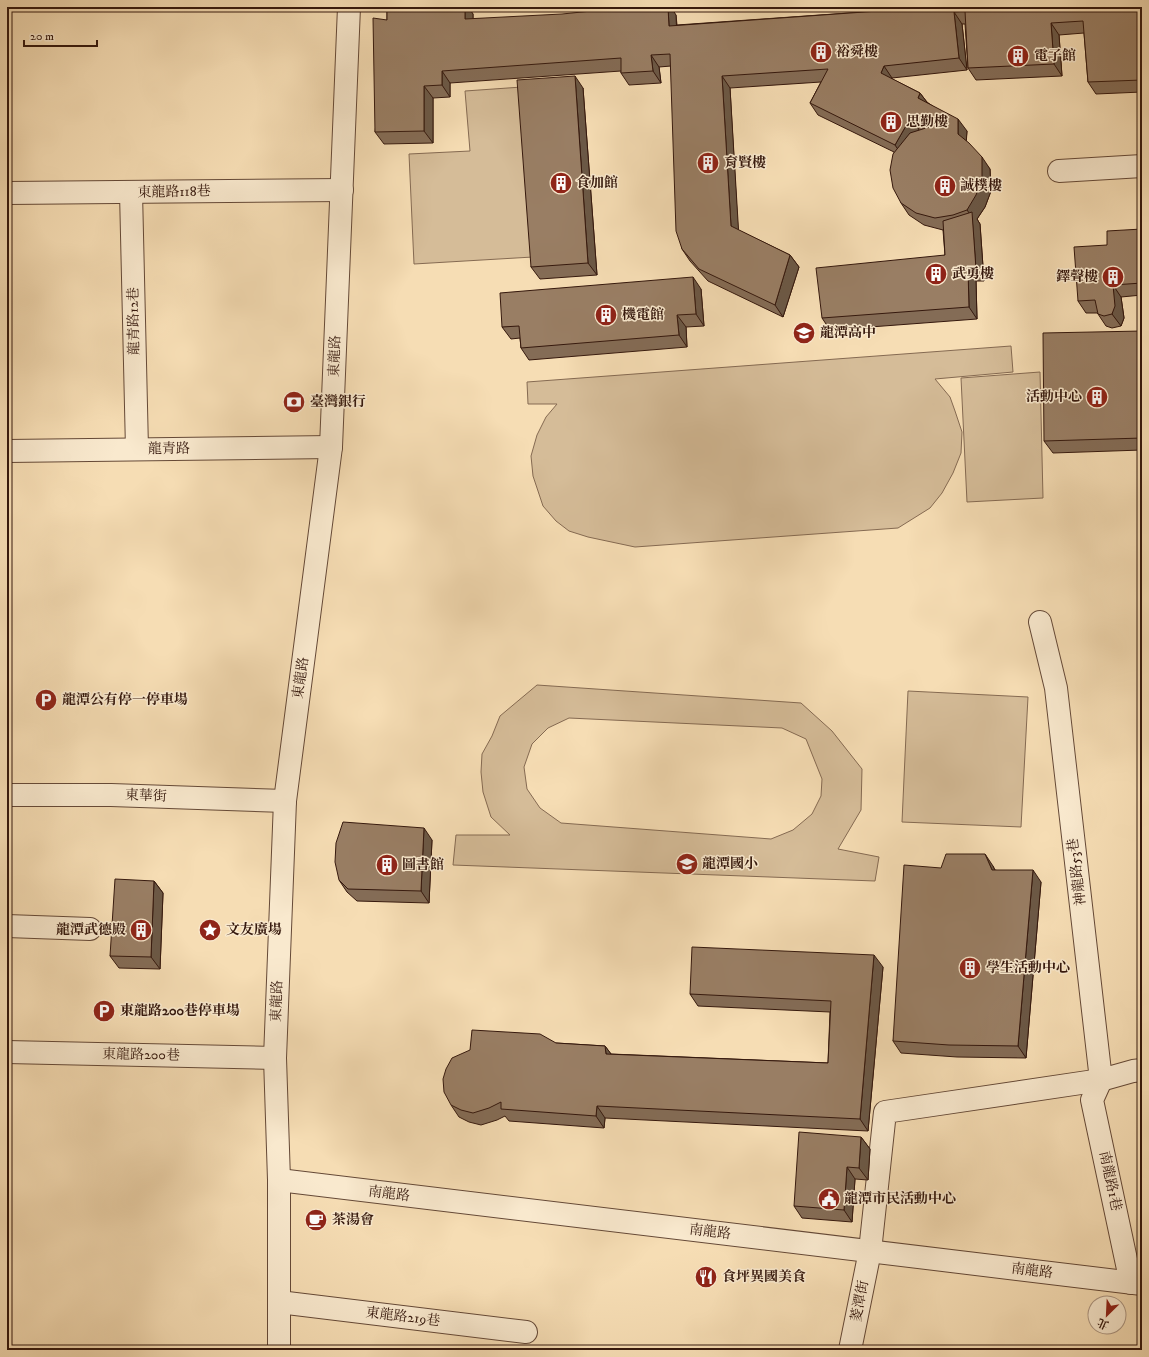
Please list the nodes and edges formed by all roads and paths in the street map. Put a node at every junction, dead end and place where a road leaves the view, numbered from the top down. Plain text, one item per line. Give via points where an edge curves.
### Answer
1 (349, 7) edge
2 (1142, 166) edge
3 (1059, 170) dead end
4 (342, 190) junction
5 (131, 192) junction
6 (7, 193) edge
7 (331, 447) junction
8 (137, 449) junction
9 (7, 451) edge
10 (1040, 622) dead end
11 (7, 795) edge
12 (285, 801) junction
13 (7, 926) edge
14 (90, 928) dead end
15 (7, 1052) edge
16 (275, 1058) junction
17 (1142, 1070) edge
18 (1101, 1080) junction
19 (279, 1180) junction
20 (870, 1251) junction
21 (1137, 1283) edge
22 (279, 1302) junction
23 (526, 1332) dead end
24 (279, 1350) edge
25 (850, 1350) edge

1 - 4 street, 東龍路
2 - 3 street
4 - 5 street, 東龍路118巷
4 - 7 street, 東龍路
5 - 6 street, 東龍路118巷
5 - 8 street, 龍青路12巷
7 - 8 street, 龍青路
7 - 12 street, 東龍路
8 - 9 street, 龍青路
10 - 18 street, 神龍路53巷 via 1056,688
11 - 12 street, 東華街 via 111,795
12 - 16 street, 東龍路
13 - 14 street
15 - 16 street, 東龍路200巷
16 - 19 street, 東龍路
17 - 18 street
18 - 20 street, 菱潭街 via 886,1112
18 - 21 street, 南龍路1巷 via 1092,1100
19 - 20 street, 南龍路
19 - 22 street, 東龍路
20 - 21 street, 南龍路
20 - 25 street, 菱潭街
22 - 23 street, 東龍路219巷
22 - 24 street, 東龍路

